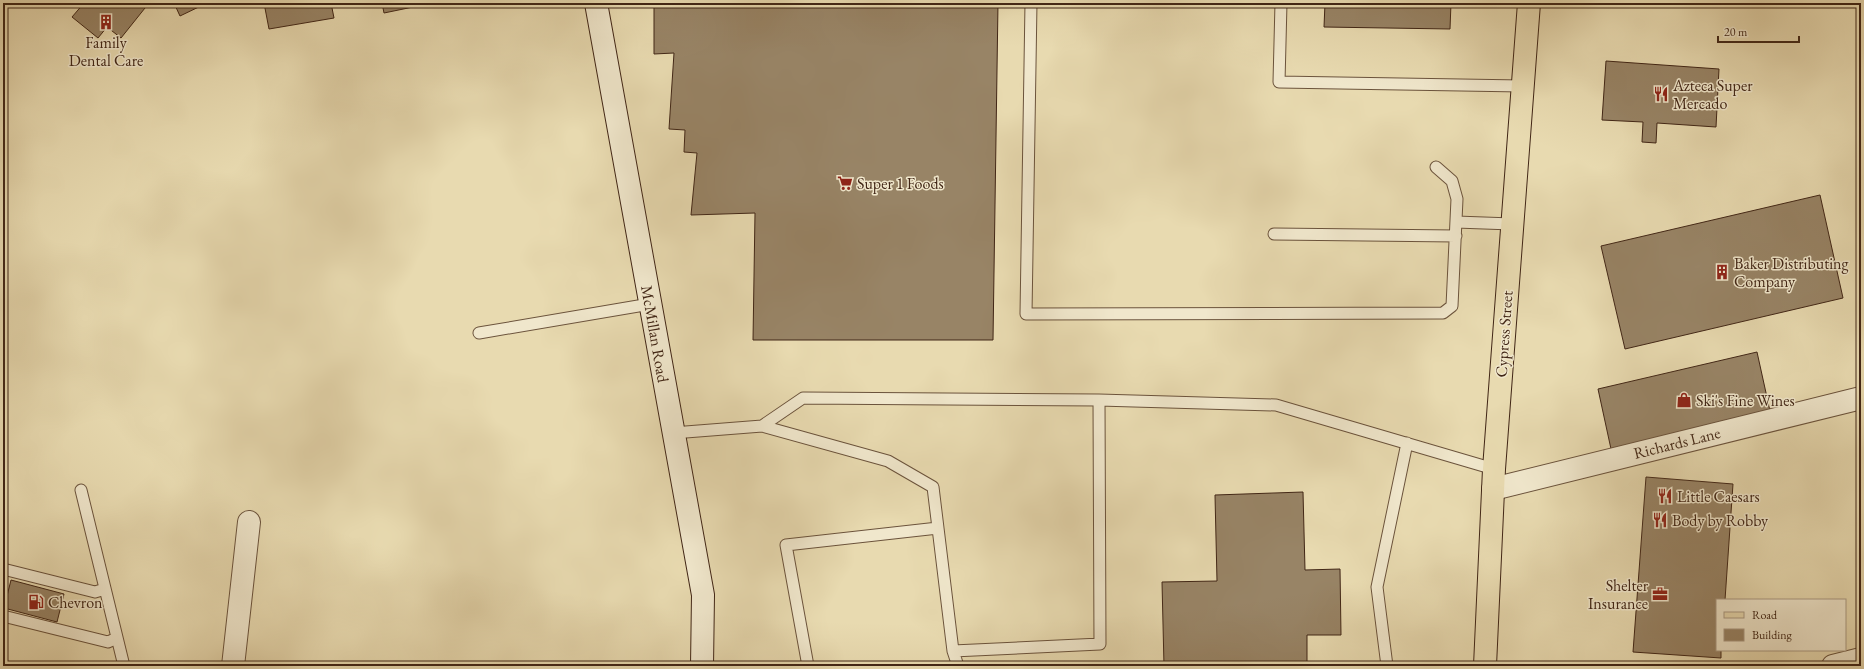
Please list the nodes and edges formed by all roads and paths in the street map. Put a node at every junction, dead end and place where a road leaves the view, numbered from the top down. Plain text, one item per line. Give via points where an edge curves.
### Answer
1 (596, 3) edge
2 (1031, 3) edge
3 (1281, 3) edge
4 (1529, 3) edge
5 (1522, 86) junction
6 (1436, 167) dead end
7 (1456, 222) junction
8 (1512, 224) junction
9 (1274, 234) dead end
10 (1456, 236) junction
11 (650, 304) junction
12 (479, 333) dead end
13 (1861, 398) edge
14 (1099, 400) junction
15 (762, 426) junction
16 (673, 433) junction
17 (1407, 443) junction
18 (1493, 479) junction
19 (80, 490) dead end
20 (249, 522) dead end
21 (938, 528) junction
22 (3, 569) edge
23 (105, 589) junction
24 (3, 616) edge
25 (117, 638) junction
26 (953, 651) junction
27 (1861, 659) edge
28 (124, 666) edge
29 (233, 666) edge
30 (702, 666) edge
31 (808, 666) edge
32 (958, 666) edge
33 (1387, 666) edge
34 (1485, 666) edge
35 (1833, 666) edge

1 - 11 street, McMillan Road
2 - 10 lane via 1026,314 1443,313 1452,306
3 - 5 lane via 1279,82
4 - 5 main road, Cypress Street
5 - 8 main road, Cypress Street
6 - 7 lane via 1452,181 1457,199
7 - 8 lane
7 - 10 lane
8 - 18 main road, Cypress Street
9 - 10 lane
11 - 12 lane
11 - 16 street, McMillan Road
13 - 18 street, Richards Lane
14 - 15 lane via 803,398
14 - 17 lane via 1276,405
14 - 26 lane via 1100,644
15 - 16 lane
15 - 21 lane via 888,461 933,487
16 - 30 street, McMillan Road via 702,595
17 - 18 lane
17 - 33 lane via 1377,587
18 - 34 main road, Cypress Street
19 - 23 lane
20 - 29 street
21 - 26 lane
21 - 31 lane via 786,545
22 - 23 lane via 95,592
23 - 25 lane
24 - 25 lane via 108,642
25 - 28 lane
26 - 32 lane
27 - 35 street

